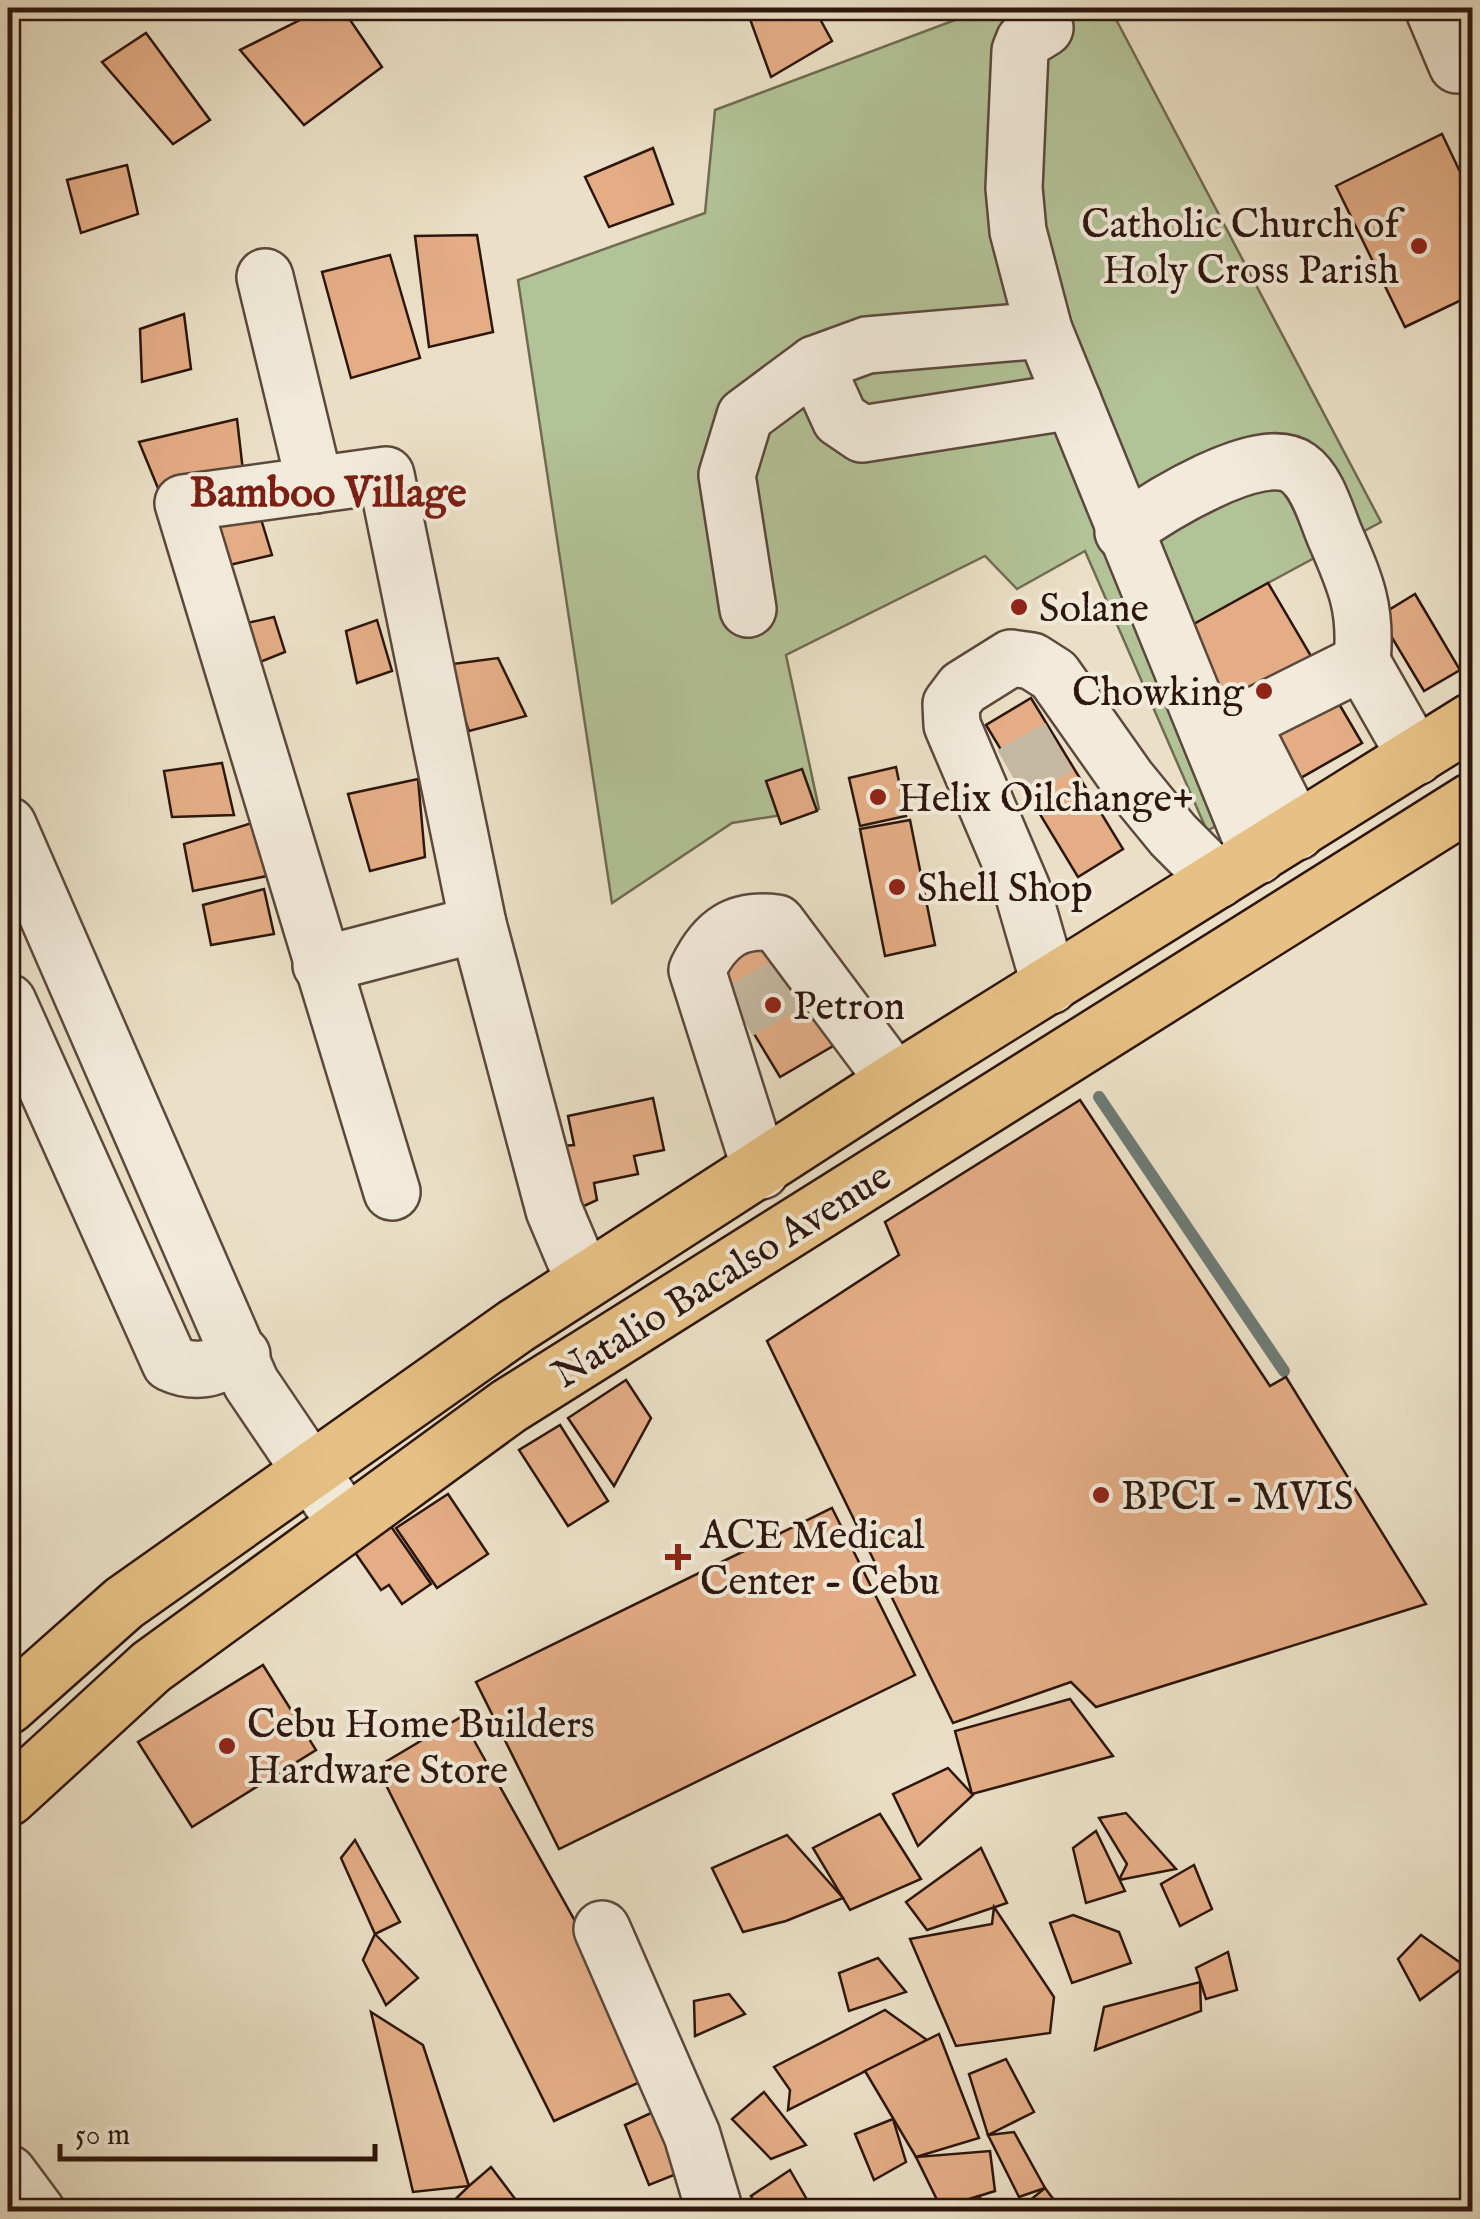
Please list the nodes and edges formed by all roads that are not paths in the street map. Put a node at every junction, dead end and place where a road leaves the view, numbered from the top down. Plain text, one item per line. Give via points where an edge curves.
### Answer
1 (1433, 8) edge
2 (1045, 28) dead end
3 (1457, 65) dead end
4 (265, 277) dead end
5 (1044, 330) junction
6 (815, 364) junction
7 (1072, 401) junction
8 (315, 485) junction
9 (1122, 532) junction
10 (748, 609) dead end
11 (1362, 662) junction
12 (1472, 721) edge
13 (1416, 757) junction
14 (1472, 801) edge
15 (8, 825) edge
16 (1258, 856) junction
17 (478, 924) junction
18 (321, 965) junction
19 (1050, 986) junction
20 (8, 1002) edge
21 (895, 1081) junction
22 (761, 1170) junction
23 (392, 1192) dead end
24 (584, 1281) junction
25 (242, 1356) junction
26 (309, 1471) junction
27 (344, 1522) junction
28 (8, 1706) edge
29 (8, 1798) edge
30 (602, 1930) dead end
31 (8, 2173) edge
32 (37, 2212) edge
33 (715, 2212) edge

1 - 3 street
2 - 5 street via 1020,51 1014,188
4 - 8 street
5 - 6 street via 866,345
5 - 7 street
6 - 7 street via 840,419 862,434
6 - 10 street via 746,416 727,475
7 - 9 street
8 - 17 street via 386,476
8 - 18 street via 182,503
9 - 11 street via 1162,504 1246,466 1277,461 1298,468 1316,490 1358,586 1366,620
9 - 16 street
11 - 13 street
11 - 16 street via 1250,718
12 - 13 main road, Natalio Bacalso Avenue
13 - 16 main road, Natalio Bacalso Avenue
14 - 27 main road, Natalio Bacalso Avenue via 510,1406
15 - 25 street
16 - 19 main road, Natalio Bacalso Avenue
16 - 19 street via 1172,835 1082,743 1054,676 1032,661 1011,658 963,688 950,704 952,724 1000,789
17 - 18 street
17 - 24 street via 554,1210
18 - 23 street
19 - 21 main road, Natalio Bacalso Avenue
20 - 25 street via 170,1363 189,1372
21 - 22 main road, Natalio Bacalso Avenue
21 - 22 street via 808,980 777,923 748,920 710,944 698,970 729,1024
22 - 24 main road, Natalio Bacalso Avenue
24 - 26 main road, Natalio Bacalso Avenue
25 - 26 street
26 - 27 street
26 - 28 main road, Natalio Bacalso Avenue via 124,1604
27 - 29 main road, Natalio Bacalso Avenue via 151,1668
30 - 33 street via 692,2135
31 - 32 street

